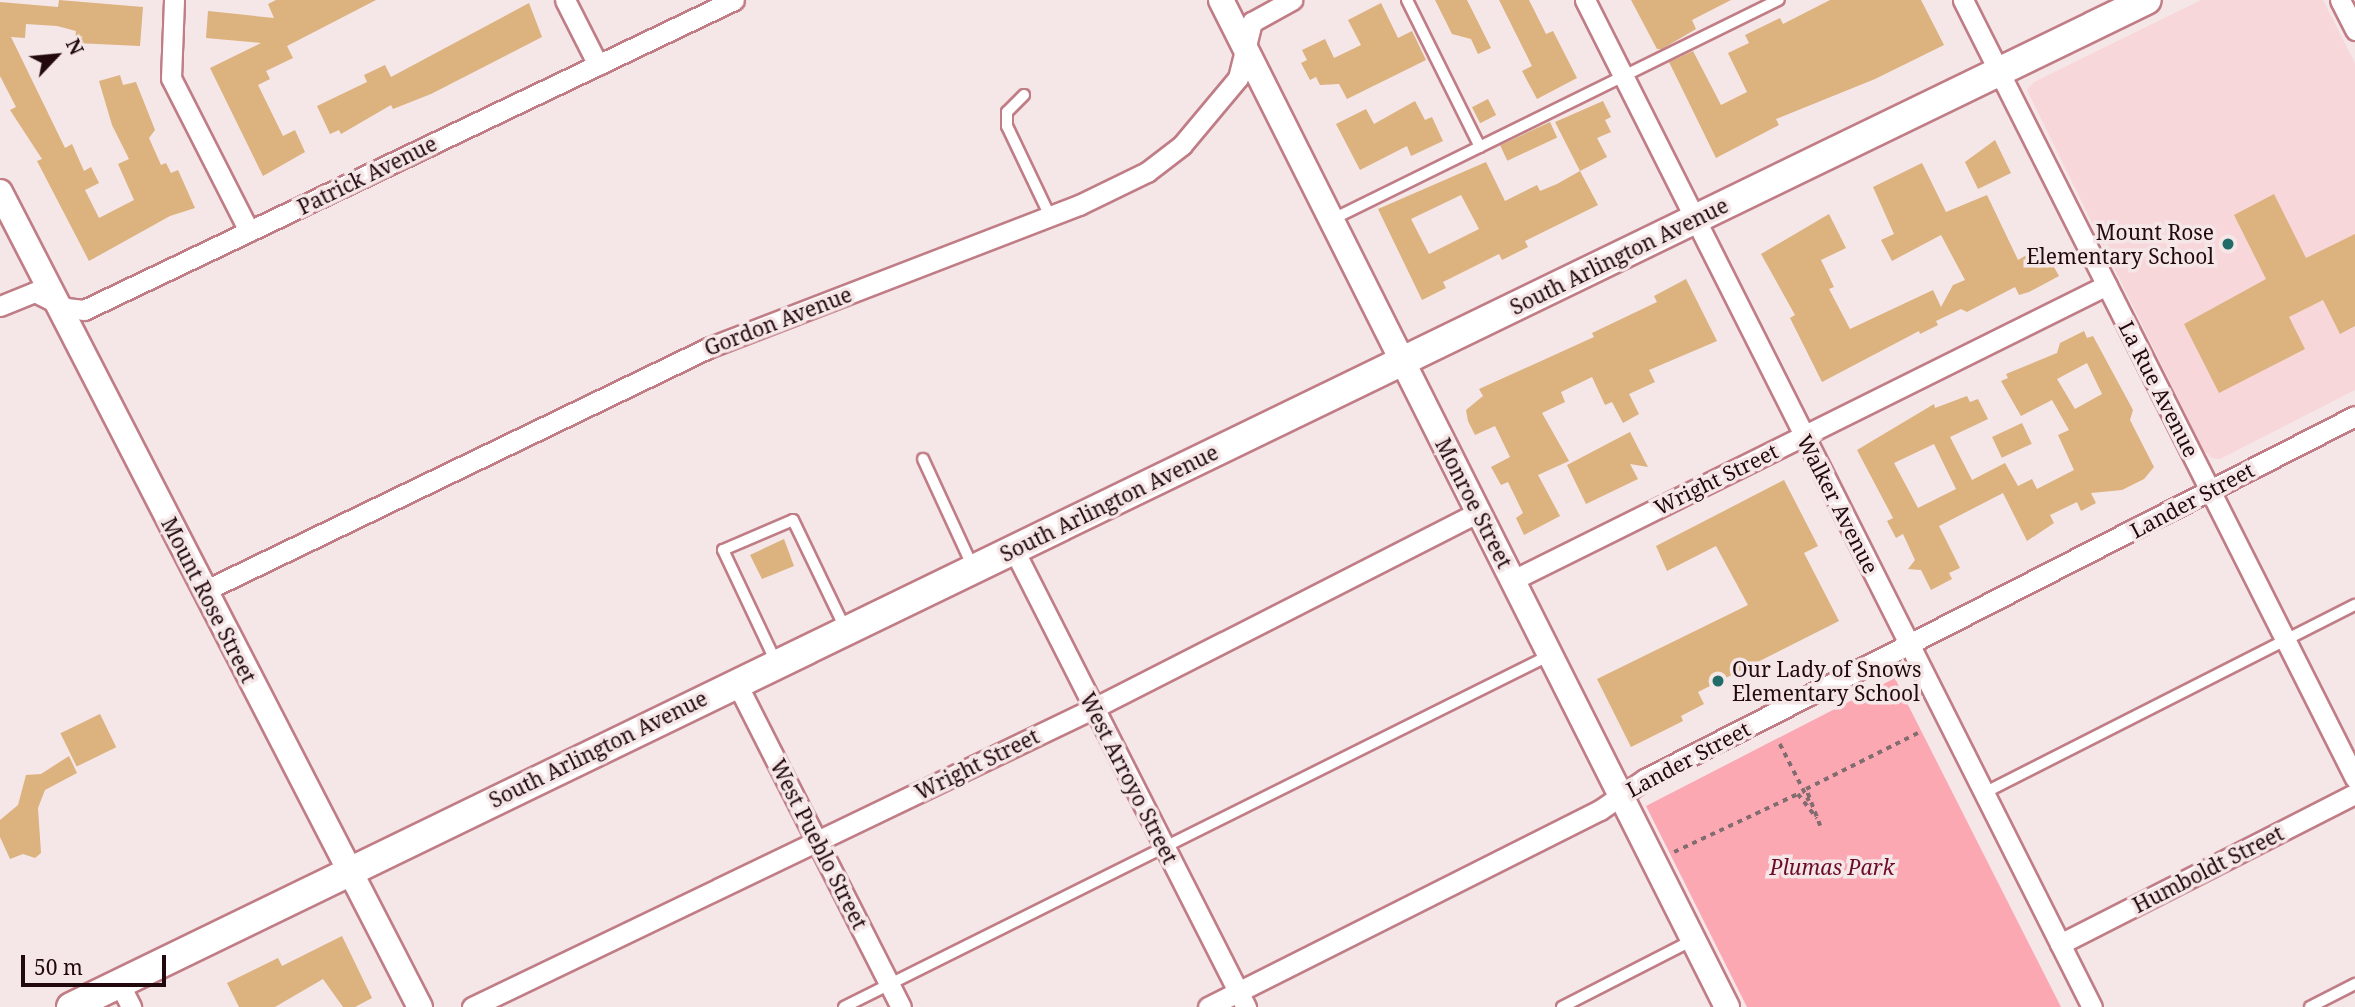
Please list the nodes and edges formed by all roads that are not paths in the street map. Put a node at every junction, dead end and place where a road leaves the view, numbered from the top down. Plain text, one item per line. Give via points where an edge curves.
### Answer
1 (174, 0) edge
2 (565, 0) edge
3 (734, 0) edge
4 (1221, 0) edge
5 (1292, 0) edge
6 (1407, 0) edge
7 (1585, 0) edge
8 (1963, 0) edge
9 (2147, 0) edge
10 (2340, 0) edge
11 (1776, 1) edge
12 (2355, 30) edge
13 (1247, 52) junction
14 (598, 65) junction
15 (2000, 72) junction
16 (1624, 76) junction
17 (1024, 95) dead end
18 (1480, 147) junction
19 (0, 192) edge
20 (1050, 216) junction
21 (1695, 219) junction
22 (1331, 220) junction
23 (249, 231) junction
24 (2107, 285) junction
25 (54, 302) junction
26 (0, 306) edge
27 (1402, 361) junction
28 (2355, 416) edge
29 (1804, 435) junction
30 (923, 459) dead end
31 (2210, 491) junction
32 (1478, 512) junction
33 (1013, 548) junction
34 (973, 568) junction
35 (1513, 580) junction
36 (204, 591) junction
37 (2355, 605) edge
38 (846, 629) junction
39 (2285, 641) junction
40 (1909, 645) junction
41 (1550, 655) junction
42 (776, 663) junction
43 (736, 682) junction
44 (1094, 708) junction
45 (2355, 779) edge
46 (1984, 793) junction
47 (2355, 794) edge
48 (1621, 796) junction
49 (817, 841) junction
50 (1166, 850) junction
51 (350, 870) junction
52 (1693, 940) junction
53 (2060, 944) junction
54 (2355, 984) edge
55 (890, 985) junction
56 (125, 995) edge
57 (1242, 1000) edge
58 (71, 1007) edge
59 (420, 1007) edge
60 (472, 1007) edge
61 (844, 1007) edge
62 (901, 1007) edge
63 (1208, 1007) edge
64 (1562, 1007) edge
65 (1727, 1007) edge
66 (2092, 1007) edge
67 (2310, 1007) edge

1 - 23 street via 172,78
2 - 14 street
3 - 14 street, Patrick Avenue
4 - 13 street, Monroe Street
5 - 13 street, Gordon Avenue via 1252,22
6 - 18 lane
7 - 16 street, Walker Avenue
8 - 15 street, La Rue Avenue
9 - 15 main road, South Arlington Avenue
10 - 12 street
11 - 16 lane
13 - 20 street, Gordon Avenue via 1238,78 1174,152 1127,183
13 - 22 street, Monroe Street
14 - 23 street, Patrick Avenue
15 - 21 main road, South Arlington Avenue
15 - 24 street, La Rue Avenue
16 - 18 lane
16 - 21 street, Walker Avenue
17 - 20 lane via 1007,112 1007,126
18 - 22 lane
19 - 25 street, Mount Rose Street
20 - 36 street, Gordon Avenue via 708,348
21 - 27 main road, South Arlington Avenue
21 - 29 street, Walker Avenue
22 - 27 street, Monroe Street
23 - 25 street, Patrick Avenue via 84,310 66,309
24 - 29 street, Wright Street
24 - 31 street, La Rue Avenue
25 - 26 street, Patrick Avenue via 35,292
25 - 36 street, Mount Rose Street
27 - 32 street, Monroe Street
27 - 33 main road, South Arlington Avenue
28 - 31 street, Lander Street
29 - 35 street, Wright Street
29 - 40 street, Walker Avenue
30 - 34 lane
31 - 39 street, La Rue Avenue
31 - 40 street, Lander Street
32 - 35 street, Monroe Street
32 - 44 street, Wright Street
33 - 34 main road, South Arlington Avenue
33 - 44 street, West Arroyo Street
34 - 38 main road, South Arlington Avenue
35 - 41 street, Monroe Street
36 - 51 street, Mount Rose Street
37 - 39 lane
38 - 42 main road, South Arlington Avenue
38 - 42 lane via 793,520 723,550
39 - 45 street, La Rue Avenue
39 - 46 lane
40 - 46 street, Walker Avenue
40 - 48 street, Lander Street via 1645,779
41 - 48 street, Monroe Street
41 - 50 lane
42 - 43 main road, South Arlington Avenue
43 - 49 street, West Pueblo Street
43 - 51 main road, South Arlington Avenue
44 - 49 street, Wright Street
44 - 50 street, West Arroyo Street
46 - 53 street, Walker Avenue
47 - 53 street, Humboldt Street
48 - 52 street, Monroe Street
48 - 57 street, Lander Street
49 - 55 street, West Pueblo Street
49 - 60 street, Wright Street
50 - 55 lane
50 - 57 street, West Arroyo Street
51 - 56 main road, South Arlington Avenue
51 - 59 street, Mount Rose Street
52 - 64 lane
52 - 65 street, Monroe Street
53 - 66 street, Walker Avenue
54 - 67 lane
55 - 61 lane
55 - 62 street, West Pueblo Street
56 - 58 main road, South Arlington Avenue
57 - 63 street, Lander Street

